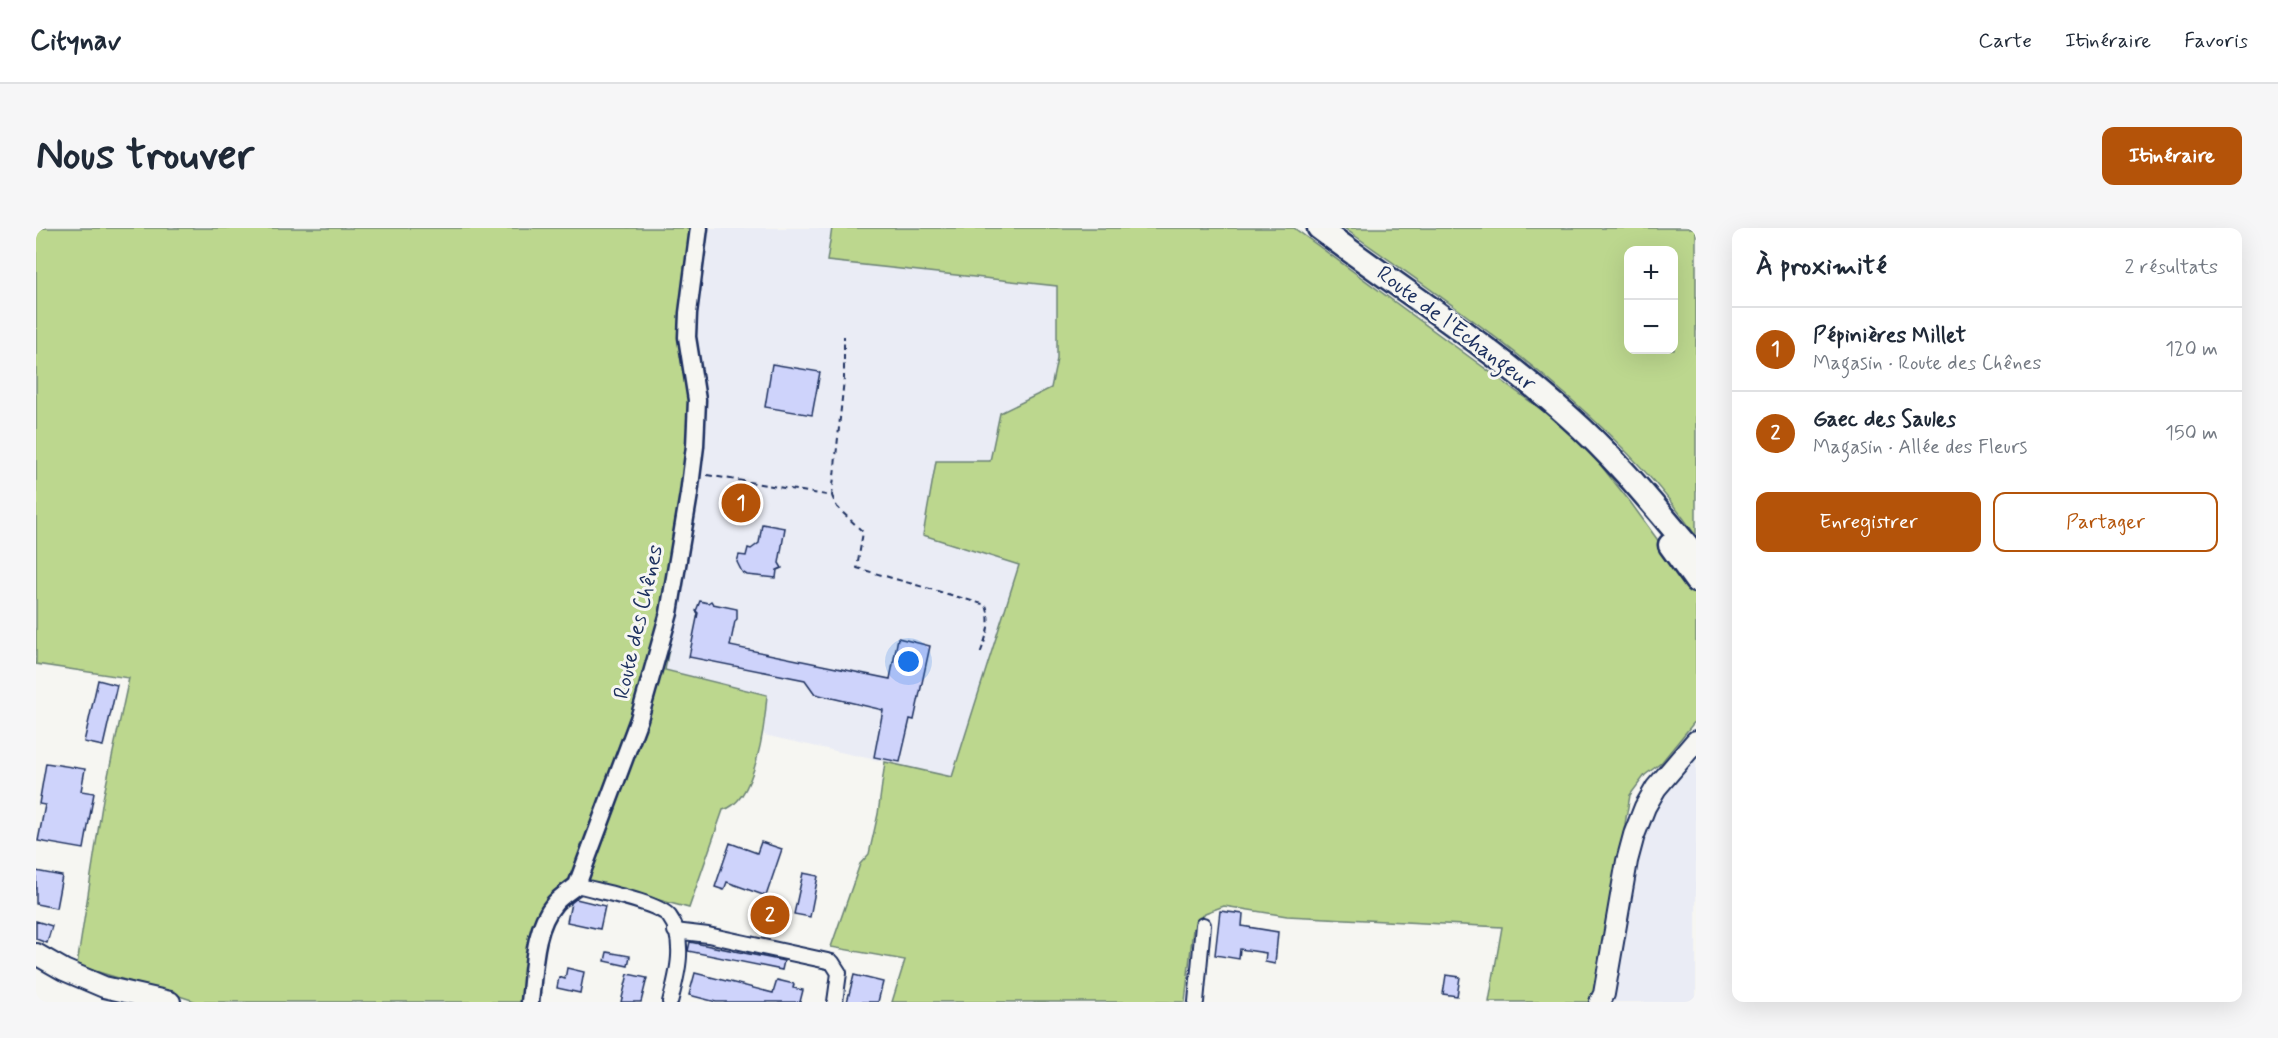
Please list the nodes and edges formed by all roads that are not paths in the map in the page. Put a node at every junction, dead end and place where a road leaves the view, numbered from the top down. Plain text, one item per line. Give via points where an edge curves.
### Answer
1 (699, 228) edge
2 (1320, 228) edge
3 (1589, 435) junction
4 (1696, 556) edge
5 (1696, 581) edge
6 (1696, 741) edge
7 (577, 885) junction
8 (1203, 925) dead end
9 (675, 931) junction
10 (36, 954) edge
11 (1603, 999) edge
12 (170, 1002) edge
13 (530, 1002) edge
14 (670, 1002) edge
15 (835, 1002) edge
16 (1196, 1002) edge

1 - 7 street, Route des Chênes via 687,337 697,400 695,446 669,613 639,719
2 - 3 main road, Route de l'Echangeur via 1515,372
3 - 4 main road, Route de l'Echangeur via 1639,487
3 - 5 main road, Route de l'Echangeur
6 - 11 main road via 1656,788 1634,835
7 - 9 street via 653,906 669,917
7 - 13 street, Route des Chênes via 557,901 543,921
8 - 16 street
9 - 14 street via 679,964
9 - 15 street via 832,962 839,974
10 - 12 main road via 104,987

